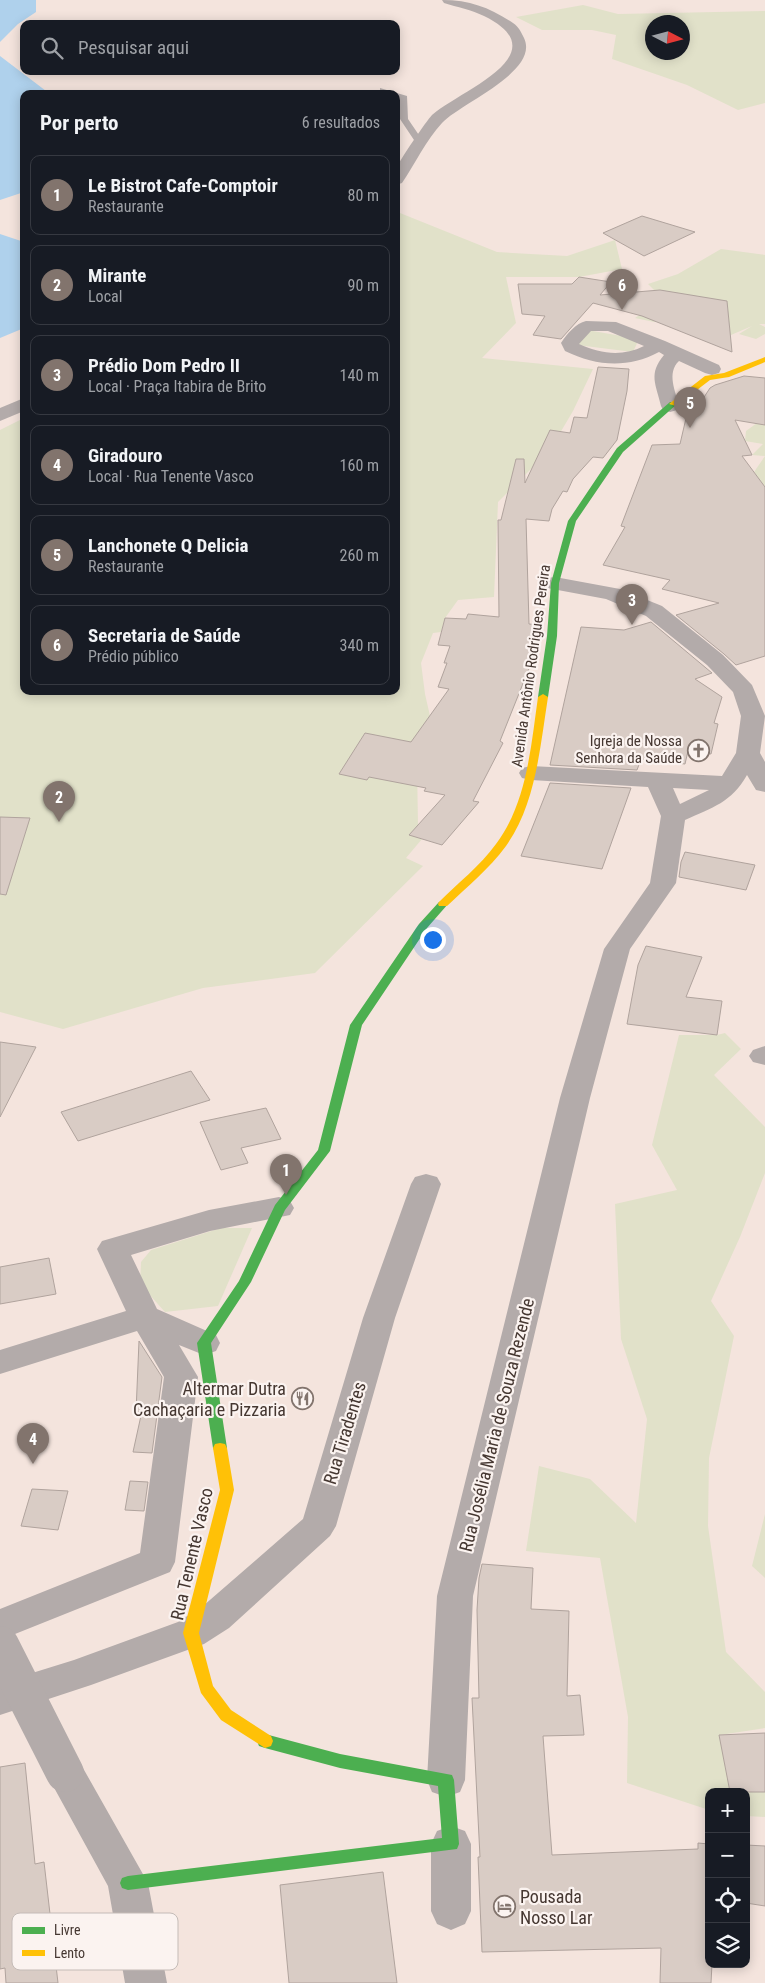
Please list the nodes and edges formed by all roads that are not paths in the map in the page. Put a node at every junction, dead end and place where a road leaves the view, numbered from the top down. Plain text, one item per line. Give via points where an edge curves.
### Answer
1 (449, 0) edge
2 (400, 96) edge
3 (421, 144) junction
4 (400, 174) edge
5 (659, 345) dead end
6 (765, 348) edge
7 (677, 353) junction
8 (765, 359) edge
9 (715, 374) junction
10 (20, 406) edge
11 (670, 406) junction
12 (0, 415) edge
13 (555, 583) junction
14 (748, 753) junction
15 (531, 773) junction
16 (657, 780) junction
17 (730, 784) junction
18 (765, 785) edge
19 (672, 816) junction
20 (426, 1184) dead end
21 (279, 1208) junction
22 (145, 1317) junction
23 (204, 1343) junction
24 (0, 1362) edge
25 (0, 1625) edge
26 (191, 1633) junction
27 (0, 1645) edge
28 (0, 1699) edge
29 (446, 1780) junction
30 (451, 1844) junction
31 (128, 1883) junction
32 (451, 1911) dead end
33 (133, 1913) edge
34 (144, 1970) edge
35 (146, 1983) edge

1 - 3 street via 489,13 513,29 521,46 519,55 506,71 436,119
2 - 3 lane via 404,98 404,119
3 - 4 street
5 - 7 street
6 - 9 street
7 - 9 street
7 - 11 street via 666,361 662,370
8 - 9 street
9 - 11 street, Avenida Antônio Rodrigues Pereira
10 - 12 street
11 - 13 street, Avenida Antônio Rodrigues Pereira via 620,450 572,521
13 - 14 street via 612,594 654,611 715,660 744,690 753,716
13 - 15 street, Avenida Antônio Rodrigues Pereira via 552,636
14 - 17 street
14 - 18 street
15 - 16 street
15 - 21 street, Avenida Antônio Rodrigues Pereira via 514,823 503,843 422,926 356,1025 324,1151
16 - 17 street
16 - 19 street
17 - 19 street via 719,795
19 - 29 street, Rua Josélia Maria de Souza Rezende via 664,883 617,949 574,1098 456,1596
20 - 26 street, Rua Tiradentes via 379,1318 318,1526 216,1617
21 - 22 street via 209,1221 113,1249
21 - 23 street via 245,1282
22 - 23 street
22 - 24 street
22 - 25 street via 181,1377 158,1562
23 - 26 street, Rua Tenente Vasco via 227,1490
26 - 28 street, Rua Tiradentes
26 - 29 street, Rua Tenente Vasco via 206,1688 226,1715 268,1743
27 - 31 street, bridge via 65,1773
29 - 30 street, Rua Josélia Maria de Souza Rezende
30 - 31 street
30 - 32 street, Rua Josélia Maria de Souza Rezende
31 - 33 street
34 - 35 street

